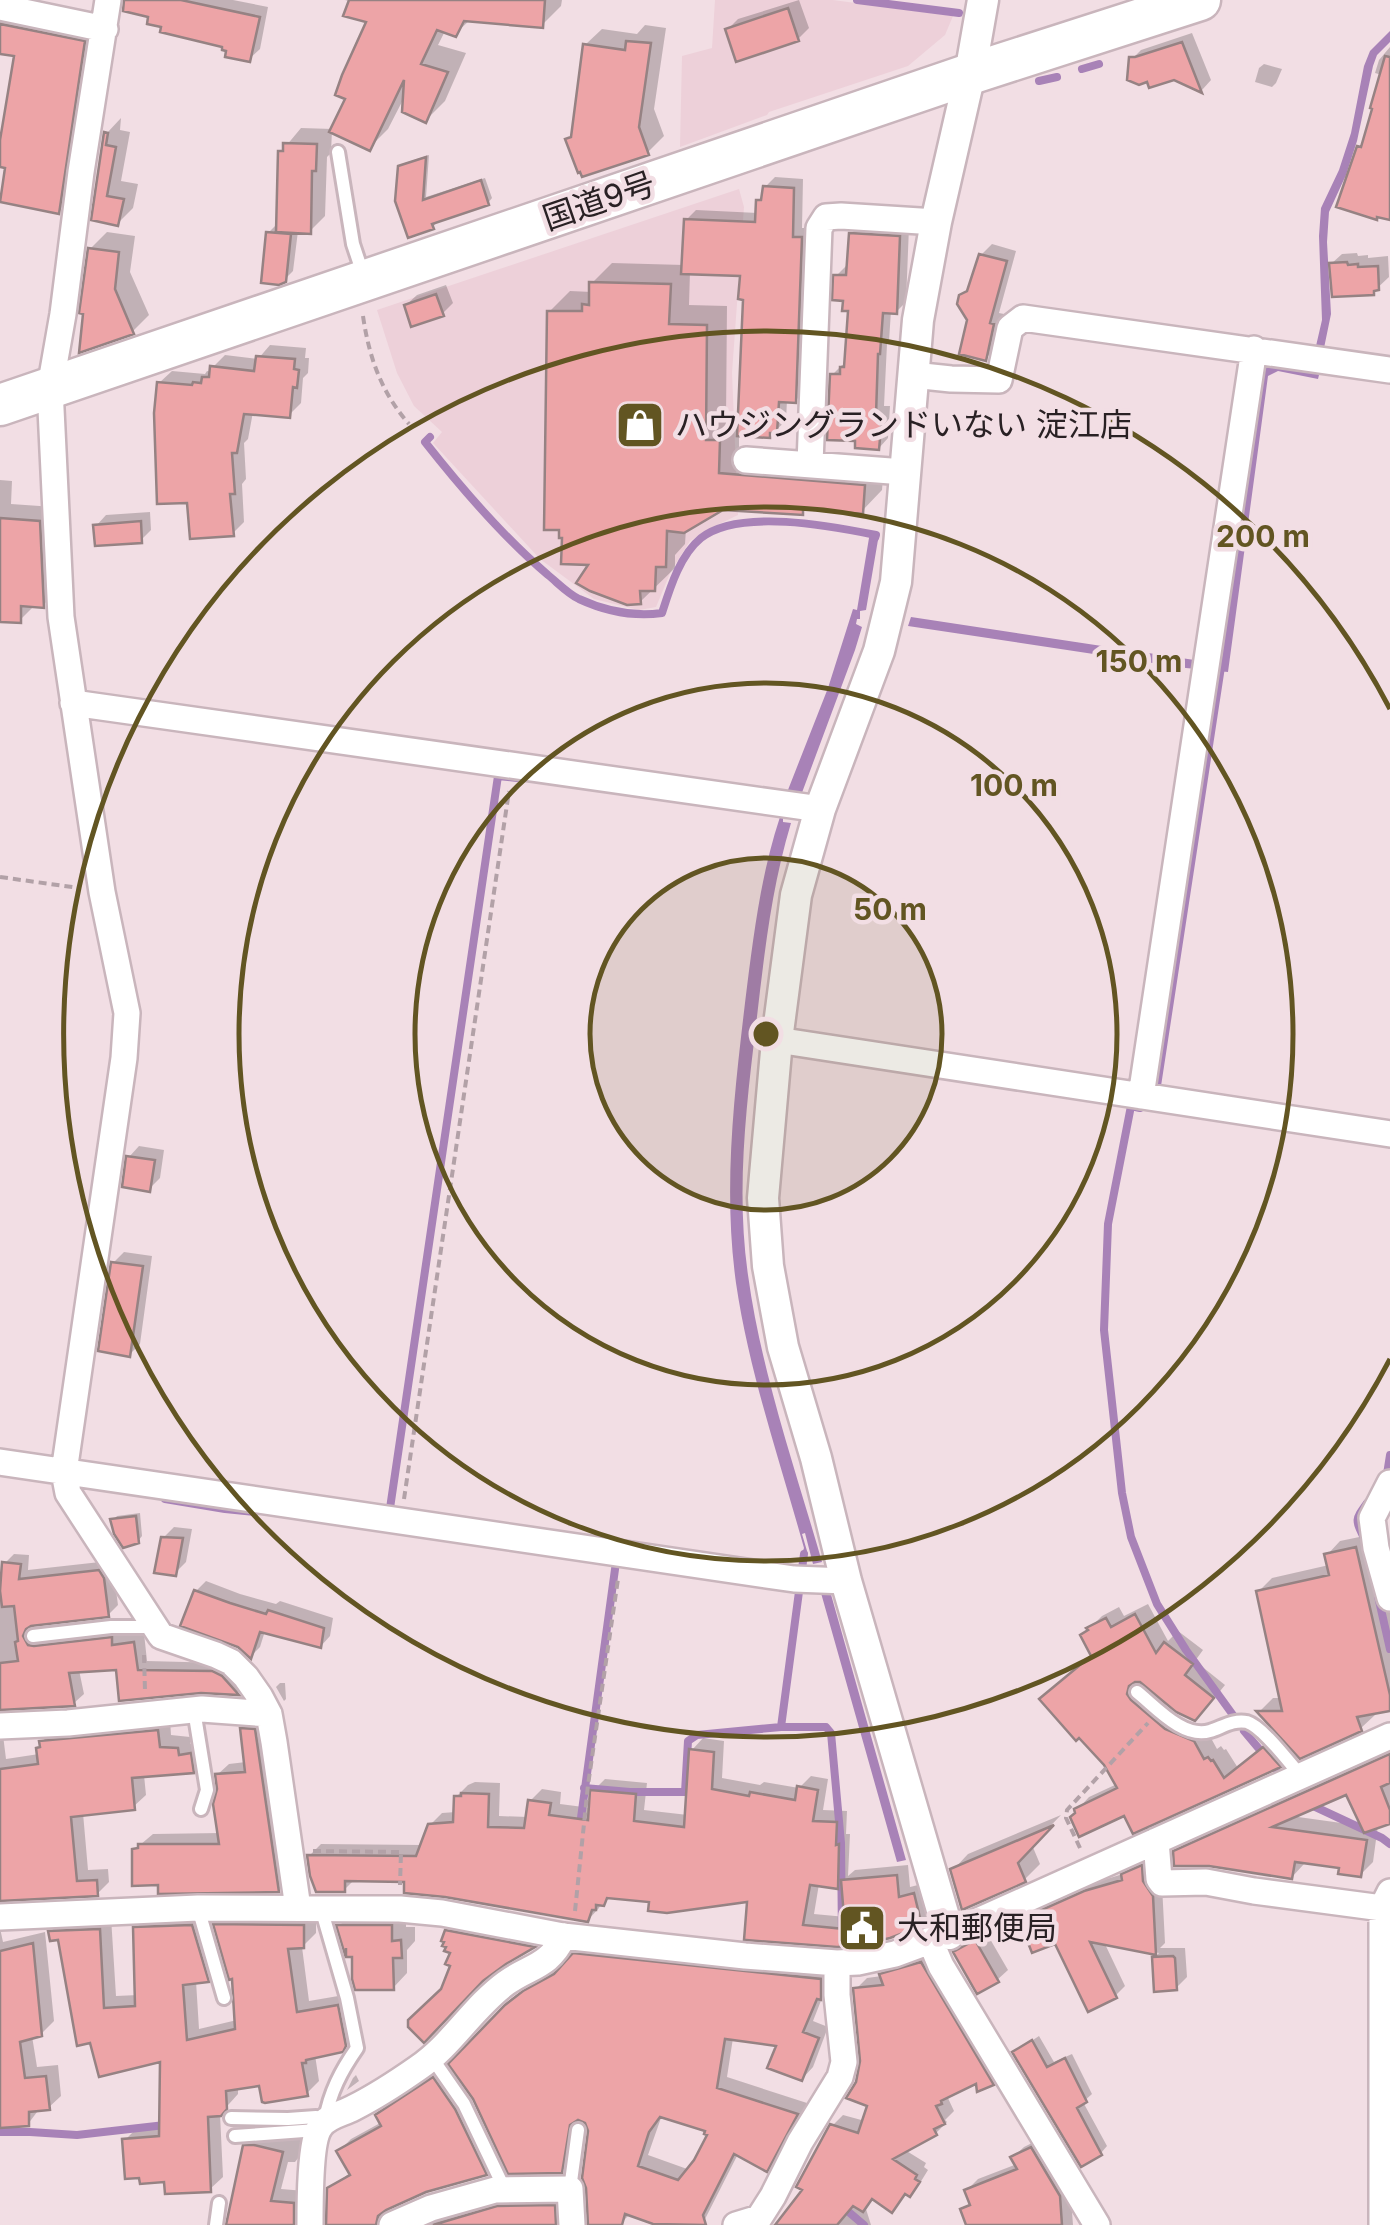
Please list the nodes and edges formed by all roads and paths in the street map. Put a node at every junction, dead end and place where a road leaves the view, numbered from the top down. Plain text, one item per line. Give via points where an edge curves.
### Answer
1 (108, 0) edge
2 (983, 0) edge
3 (1200, 0) edge
4 (0, 7) edge
5 (105, 29) junction
6 (970, 74) junction
7 (338, 152) dead end
8 (936, 222) junction
9 (361, 281) junction
10 (1254, 349) junction
11 (1390, 370) edge
12 (913, 375) junction
13 (50, 388) junction
14 (0, 405) edge
15 (408, 424) dead end
16 (746, 460) dead end
17 (810, 464) junction
18 (904, 472) junction
19 (73, 702) junction
20 (512, 766) junction
21 (820, 810) junction
22 (0, 877) edge
23 (102, 892) junction
24 (777, 1040) junction
25 (1141, 1096) junction
26 (1390, 1134) edge
27 (0, 1462) edge
28 (64, 1472) junction
29 (1390, 1483) edge
30 (401, 1522) junction
31 (622, 1554) junction
32 (846, 1581) junction
33 (1390, 1598) edge
34 (155, 1627) junction
35 (33, 1636) dead end
36 (1137, 1692) dead end
37 (194, 1710) junction
38 (1160, 1710) junction
39 (269, 1714) junction
40 (145, 1716) junction
41 (0, 1726) edge
42 (1390, 1736) edge
43 (1302, 1777) junction
44 (202, 1809) dead end
45 (1156, 1841) junction
46 (288, 1852) junction
47 (1091, 1870) junction
48 (1386, 1900) edge
49 (198, 1908) junction
50 (310, 1908) junction
51 (400, 1909) junction
52 (0, 1917) edge
53 (566, 1936) junction
54 (940, 1937) junction
55 (837, 1963) junction
56 (224, 1998) dead end
57 (432, 2058) junction
58 (231, 2118) dead end
59 (321, 2125) junction
60 (578, 2130) dead end
61 (235, 2136) dead end
62 (570, 2189) junction
63 (505, 2190) junction
64 (219, 2203) dead end
65 (752, 2222) edge
66 (216, 2225) edge
67 (310, 2225) edge
68 (392, 2225) edge
69 (572, 2225) edge
70 (1097, 2225) edge
71 (1382, 2225) edge

1 - 5 street
2 - 6 street
3 - 6 highway, 国道9号
4 - 5 street
5 - 13 street
6 - 8 street
6 - 9 highway, 国道9号
7 - 9 lane
8 - 12 street
8 - 17 street via 841,216 826,218 818,228
9 - 13 highway, 国道9号
9 - 15 path via 376,372
10 - 11 street
10 - 12 street via 1023,318 1010,328 999,380
10 - 25 street
12 - 18 street
13 - 14 highway, 国道9号
13 - 19 street via 61,617
16 - 17 street
17 - 18 street
18 - 21 street via 896,582 879,652
19 - 20 street
19 - 23 street
20 - 21 street
20 - 30 path
21 - 24 street via 796,894
22 - 23 path
23 - 28 street via 127,1013
24 - 25 street
24 - 32 street via 762,1198 768,1266
25 - 26 street
27 - 28 street
28 - 30 street
28 - 34 street via 68,1493
29 - 33 street via 1372,1518
30 - 31 street
31 - 32 street
31 - 53 path via 576,1903
32 - 54 street
34 - 35 lane
34 - 39 street via 162,1636 231,1662
34 - 40 path via 144,1636
36 - 38 lane
37 - 39 street
37 - 40 street
37 - 44 lane via 207,1790
38 - 43 lane via 1196,1732 1247,1722
38 - 47 path via 1067,1810
39 - 46 street
40 - 41 street
42 - 43 street
43 - 45 street
45 - 47 street
45 - 48 street via 1162,1883
46 - 50 street
46 - 51 path via 401,1852
47 - 54 street
48 - 71 street
49 - 50 street
49 - 52 street
49 - 56 lane
50 - 51 street
50 - 59 lane via 347,1998 358,2048
51 - 53 street
53 - 55 street
53 - 57 street via 539,1967 508,1981 479,2006
54 - 55 street via 895,1954
54 - 70 street via 942,1966
55 - 65 street via 840,2078 774,2196
57 - 59 street
57 - 63 lane via 464,2104
58 - 59 lane via 316,2117
59 - 61 lane
59 - 67 street
60 - 62 lane
62 - 63 street
62 - 69 street
63 - 68 street
64 - 66 lane

